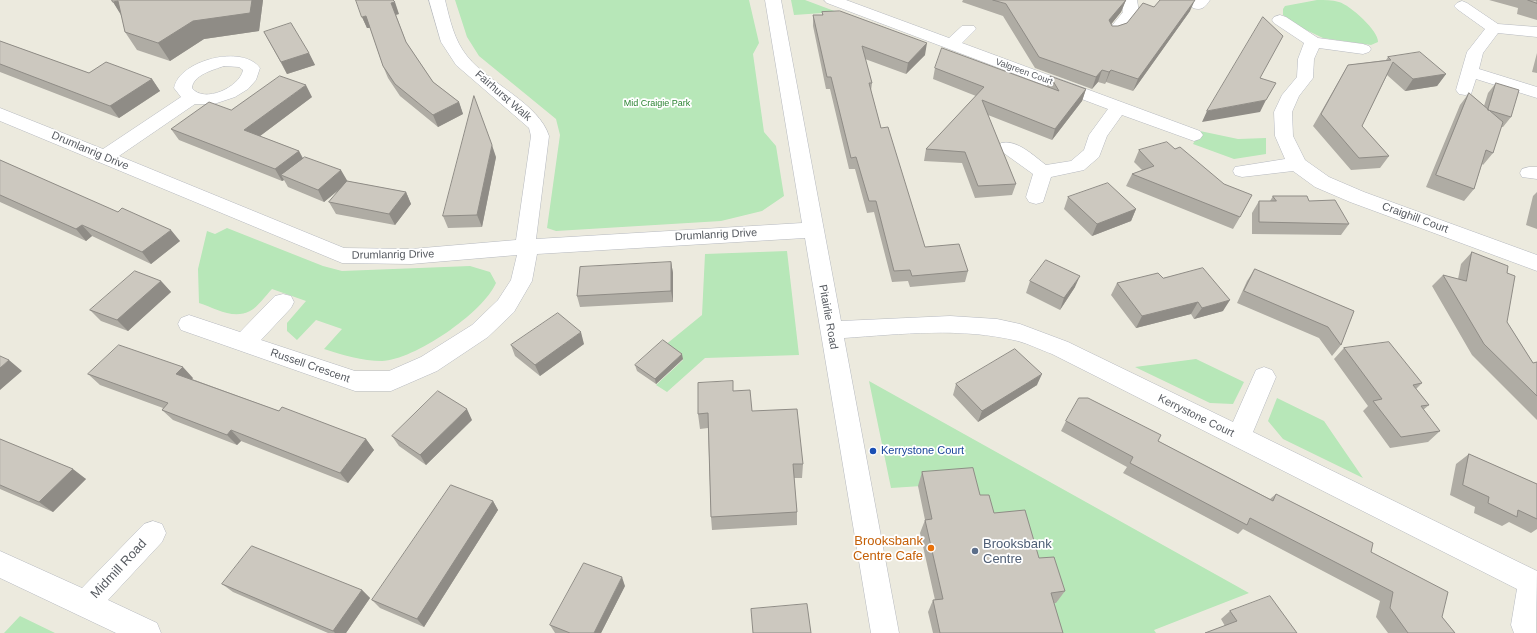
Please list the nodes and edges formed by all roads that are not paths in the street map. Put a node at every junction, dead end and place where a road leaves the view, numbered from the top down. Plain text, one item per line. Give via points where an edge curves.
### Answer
1 (437, 0) edge
2 (773, 0) edge
3 (832, 0) edge
4 (1129, 0) edge
5 (1462, 6) dead end
6 (1280, 20) dead end
7 (1494, 28) junction
8 (968, 29) dead end
9 (1537, 32) edge
10 (1114, 33) edge
11 (1313, 42) junction
12 (952, 45) junction
13 (1363, 49) dead end
14 (1470, 72) junction
15 (1465, 90) dead end
16 (1537, 93) edge
17 (193, 97) dead end
18 (1118, 107) junction
19 (0, 114) edge
20 (1194, 135) dead end
21 (1008, 146) dead end
22 (105, 157) junction
23 (1297, 164) junction
24 (1242, 171) dead end
25 (1043, 172) junction
26 (1036, 197) dead end
27 (813, 230) junction
28 (526, 247) junction
29 (1537, 263) edge
30 (283, 302) dead end
31 (189, 324) dead end
32 (831, 330) junction
33 (245, 342) junction
34 (1264, 377) dead end
35 (1239, 437) junction
36 (153, 533) dead end
37 (0, 564) edge
38 (1534, 584) edge
39 (86, 604) junction
40 (1526, 625) dead end
41 (147, 633) edge
42 (885, 633) edge

1 - 28 street, Fairhurst Walk via 449,42 462,61 537,126 540,136
2 - 27 street, Pitairlie Road
3 - 12 street, Valgreen Court
4 - 10 street via 1131,12
5 - 7 street
6 - 11 street
7 - 9 street
7 - 14 street via 1475,52
8 - 12 street
11 - 13 street
11 - 23 street, Craighill Court via 1306,60 1305,78 1291,95 1283,112 1284,136
12 - 18 street, Valgreen Court
14 - 15 street
14 - 16 street
17 - 22 street
18 - 20 street, Valgreen Court
18 - 25 street via 1098,135 1092,153 1077,166
19 - 22 street, Drumlanrig Drive
21 - 25 street
22 - 28 street, Drumlanrig Drive via 342,255 427,255
23 - 24 street
23 - 29 street, Craighill Court via 1322,182 1357,197
25 - 26 street
27 - 28 street, Drumlanrig Drive
27 - 32 street, Pitairlie Road
28 - 33 street, Russell Crescent via 527,256 521,281 506,306 480,331 429,364 391,381 355,381
30 - 33 street
31 - 33 street, Russell Crescent
32 - 35 street, Kerrystone Court via 938,324 1020,333 1060,348
32 - 42 street, Pitairlie Road
34 - 35 street, Kerrystone Court
35 - 38 street, Kerrystone Court
36 - 39 street, Midmill Road
37 - 39 street, Midmill Road
38 - 40 street, Kerrystone Court
39 - 41 street, Midmill Road

